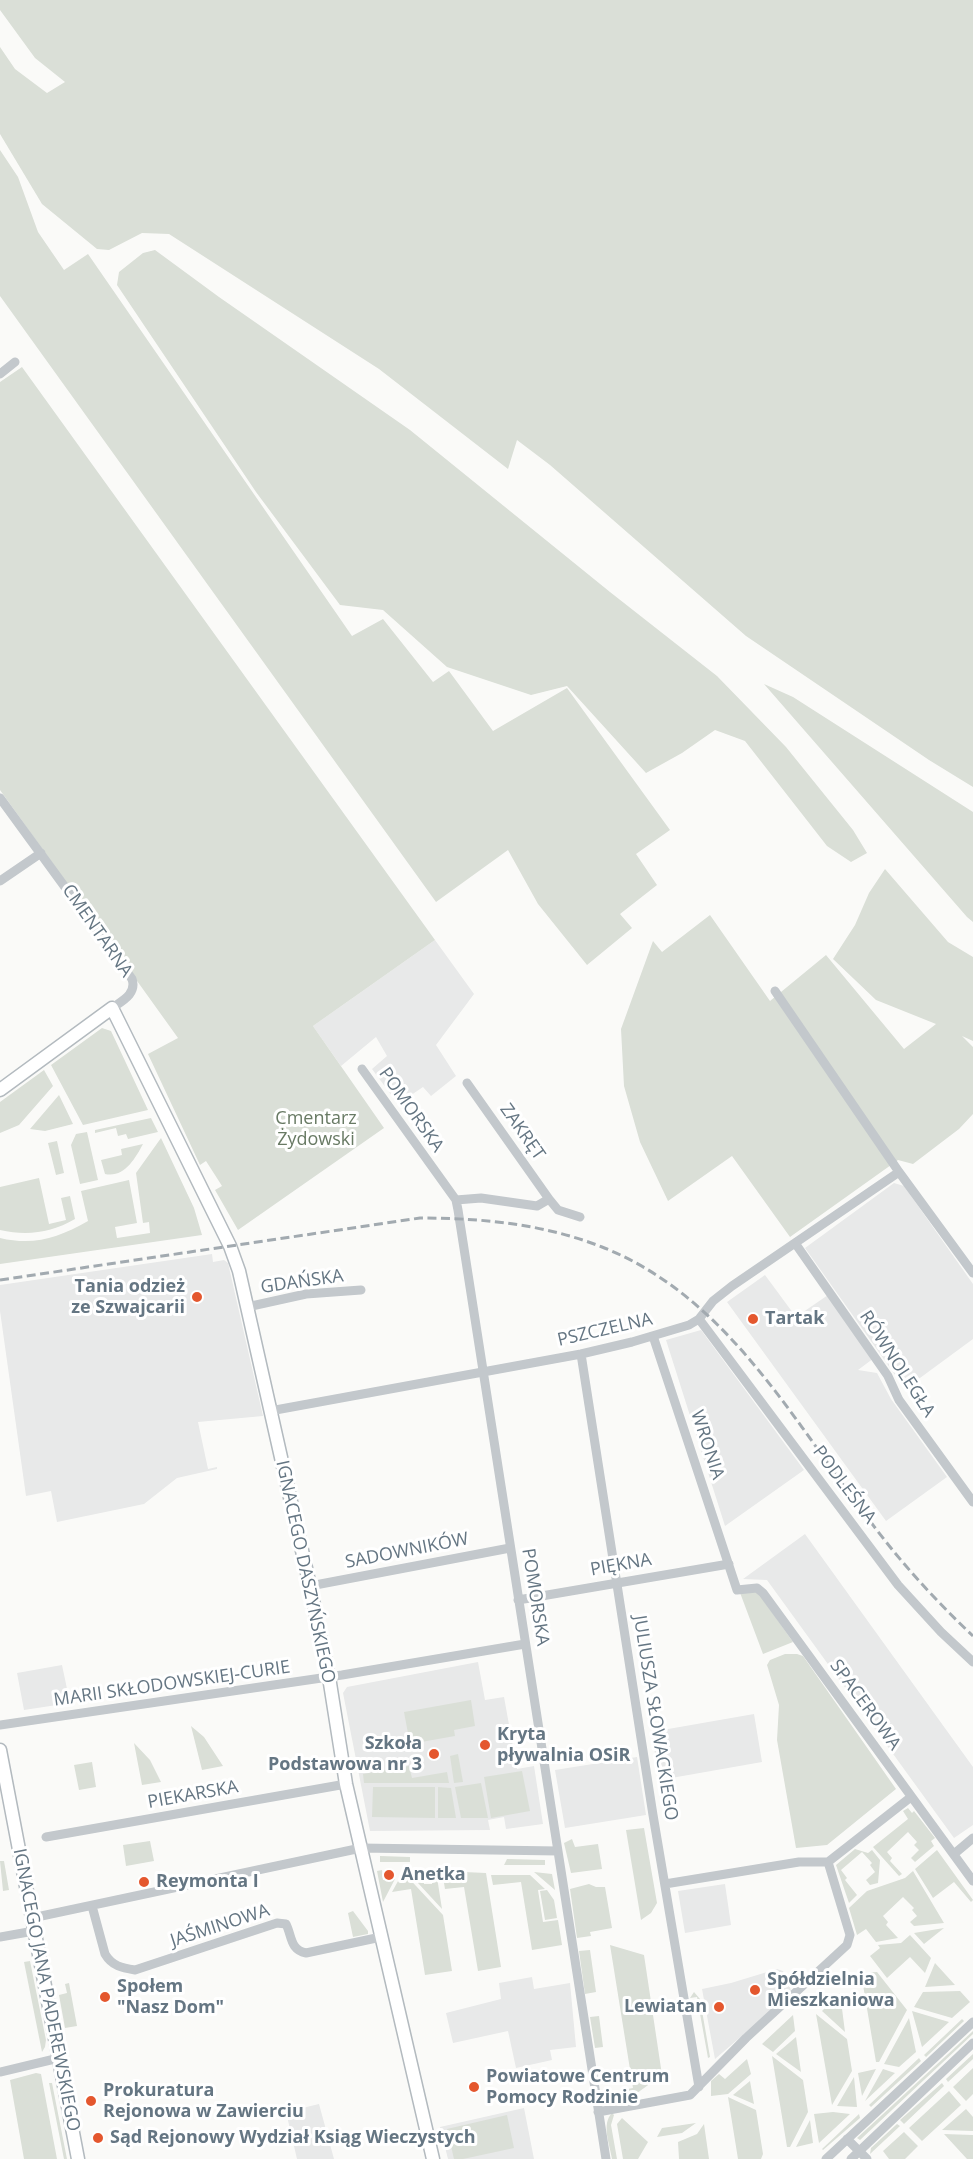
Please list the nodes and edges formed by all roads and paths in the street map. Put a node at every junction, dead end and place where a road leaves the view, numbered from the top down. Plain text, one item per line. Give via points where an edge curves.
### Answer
1 (15, 362) dead end
2 (0, 374) edge
3 (0, 798) edge
4 (41, 853) junction
5 (0, 881) edge
6 (776, 991) dead end
7 (112, 1008) junction
8 (362, 1069) dead end
9 (467, 1083) dead end
10 (0, 1090) edge
11 (899, 1172) junction
12 (549, 1199) junction
13 (456, 1200) junction
14 (580, 1217) dead end
15 (795, 1243) junction
16 (973, 1273) edge
17 (362, 1290) dead end
18 (247, 1307) junction
19 (699, 1319) junction
20 (654, 1336) junction
21 (581, 1354) junction
22 (482, 1372) junction
23 (270, 1411) junction
24 (973, 1502) edge
25 (510, 1548) junction
26 (729, 1564) junction
27 (617, 1583) junction
28 (310, 1586) junction
29 (519, 1600) junction
30 (525, 1644) junction
31 (973, 1662) edge
32 (329, 1677) junction
33 (0, 1725) edge
34 (0, 1750) edge
35 (346, 1785) junction
36 (911, 1797) junction
37 (46, 1837) dead end
38 (973, 1838) edge
39 (361, 1848) junction
40 (558, 1851) junction
41 (954, 1854) junction
42 (828, 1862) junction
43 (973, 1881) edge
44 (665, 1884) junction
45 (92, 1906) junction
46 (33, 1925) junction
47 (0, 1937) edge
48 (381, 1938) junction
49 (973, 2022) edge
50 (973, 2043) edge
51 (59, 2058) junction
52 (0, 2072) edge
53 (699, 2087) junction
54 (598, 2112) junction
55 (848, 2139) junction
56 (859, 2151) junction
57 (78, 2159) edge
58 (433, 2159) edge
59 (606, 2159) edge
60 (826, 2159) edge
61 (851, 2159) edge
62 (867, 2159) edge

1 - 2 street
3 - 4 street, CMENTARNA
4 - 5 street
4 - 7 street, CMENTARNA via 132,979 132,992
6 - 11 street
7 - 10 street, CMENTARNA
7 - 18 street, IGNACEGO DASZYŃSKIEGO via 230,1246
8 - 13 street, POMORSKA
9 - 12 street, ZAKRĘT
11 - 15 street, PSZCZELNA
11 - 16 street
12 - 13 street via 537,1206 481,1198
12 - 14 street, ZAKRĘT via 558,1210
13 - 22 street, POMORSKA
15 - 19 street, PSZCZELNA via 722,1293
15 - 24 street, RÓWNOLEGŁA via 888,1376 899,1400
17 - 18 street, GDAŃSKA via 306,1294
18 - 23 street, IGNACEGO DASZYŃSKIEGO
19 - 20 street, PSZCZELNA
19 - 31 street, PODLEŚNA via 898,1585
20 - 21 street, PSZCZELNA
20 - 26 street, WRONIA
21 - 22 street, PSZCZELNA
21 - 27 street, JULIUSZA SŁOWACKIEGO
22 - 23 street, PSZCZELNA
22 - 25 street, POMORSKA
23 - 28 street, IGNACEGO DASZYŃSKIEGO
25 - 28 street, SADOWNIKÓW
25 - 29 street, POMORSKA
26 - 27 street, PIĘKNA
26 - 36 street, SPACEROWA via 737,1590 757,1588 763,1593
27 - 29 street, PIĘKNA
27 - 44 street, JULIUSZA SŁOWACKIEGO
28 - 32 street, IGNACEGO DASZYŃSKIEGO
29 - 30 street, POMORSKA
30 - 32 street, MARII SKŁODOWSKIEJ-CURIE
30 - 40 street, POMORSKA
32 - 33 street, MARII SKŁODOWSKIEJ-CURIE
32 - 35 street, IGNACEGO DASZYŃSKIEGO
34 - 46 street, IGNACEGO JANA PADEREWSKIEGO
35 - 37 street, PIEKARSKA
35 - 39 street, IGNACEGO DASZYŃSKIEGO
36 - 41 street, SPACEROWA
36 - 42 street
38 - 41 street
39 - 40 street
39 - 45 street
39 - 48 street, IGNACEGO DASZYŃSKIEGO
40 - 54 street, POMORSKA
41 - 43 street, SPACEROWA
42 - 44 street via 799,1862
42 - 53 street via 849,1941
44 - 53 street, JULIUSZA SŁOWACKIEGO
45 - 46 street
45 - 48 street, JAŚMINOWA via 109,1960 135,1970 277,1923 286,1924 294,1947 306,1953
46 - 47 street
46 - 51 street, IGNACEGO JANA PADEREWSKIEGO
48 - 58 street, IGNACEGO DASZYŃSKIEGO
49 - 55 street
50 - 56 street
51 - 52 street
51 - 57 street, IGNACEGO JANA PADEREWSKIEGO
53 - 54 street via 686,2097
54 - 59 street, POMORSKA
55 - 56 street
55 - 60 street
56 - 61 street
56 - 62 street

